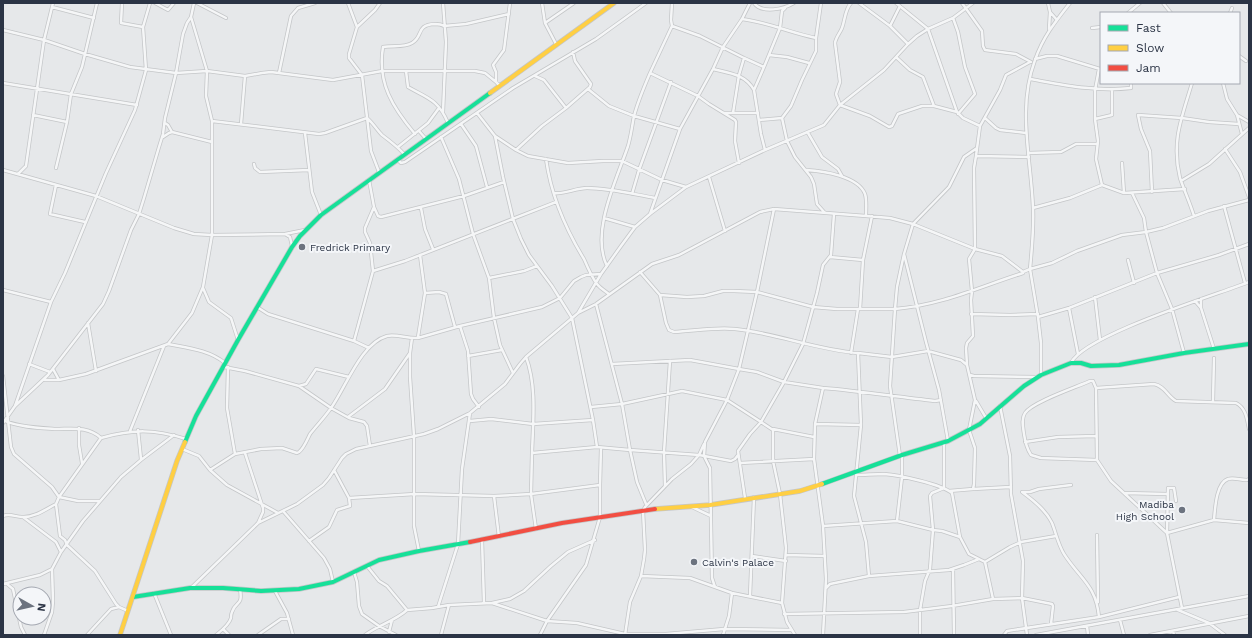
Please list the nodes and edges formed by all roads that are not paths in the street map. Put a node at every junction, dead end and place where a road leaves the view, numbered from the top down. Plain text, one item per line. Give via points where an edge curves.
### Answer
1 (53, 3) edge
2 (97, 3) edge
3 (122, 3) edge
4 (150, 3) edge
5 (155, 3) edge
6 (174, 3) edge
7 (196, 3) edge
8 (315, 3) edge
9 (348, 3) edge
10 (380, 3) edge
11 (443, 3) edge
12 (510, 3) edge
13 (542, 3) edge
14 (574, 3) edge
15 (614, 3) edge
16 (646, 3) edge
17 (672, 3) edge
18 (750, 3) edge
19 (754, 3) edge
20 (794, 3) edge
21 (821, 3) edge
22 (846, 3) edge
23 (851, 3) edge
24 (859, 3) edge
25 (962, 3) edge
26 (973, 3) edge
27 (1048, 3) edge
28 (1070, 3) edge
29 (1140, 3) edge
30 (1163, 3) edge
31 (310, 4) edge
32 (898, 4) edge
33 (52, 7) junction
34 (848, 7) junction
35 (784, 8) junction
36 (1232, 8) dead end
37 (966, 10) junction
38 (1050, 12) junction
39 (1129, 12) edge
40 (1170, 12) edge
41 (1230, 12) edge
42 (509, 14) junction
43 (191, 17) junction
44 (94, 18) junction
45 (226, 18) dead end
46 (953, 18) junction
47 (742, 19) junction
48 (1057, 20) junction
49 (545, 23) junction
50 (444, 26) junction
51 (672, 26) junction
52 (890, 26) junction
53 (143, 27) junction
54 (357, 27) junction
55 (1100, 27) edge
56 (780, 28) junction
57 (928, 28) junction
58 (1092, 28) dead end
59 (1049, 29) junction
60 (3, 30) edge
61 (816, 38) junction
62 (44, 40) junction
63 (556, 44) junction
64 (908, 44) junction
65 (723, 48) junction
66 (573, 52) junction
67 (85, 54) junction
68 (769, 55) junction
69 (896, 57) junction
70 (1240, 57) edge
71 (744, 58) junction
72 (1033, 61) junction
73 (1246, 61) dead end
74 (809, 63) junction
75 (764, 66) junction
76 (713, 69) junction
77 (1100, 69) edge
78 (146, 70) junction
79 (207, 71) junction
80 (382, 71) junction
81 (406, 71) junction
82 (445, 71) junction
83 (176, 73) junction
84 (279, 73) junction
85 (650, 73) junction
86 (362, 75) junction
87 (739, 75) junction
88 (245, 76) junction
89 (535, 76) junction
90 (1030, 79) junction
91 (672, 82) junction
92 (3, 83) edge
93 (497, 84) junction
94 (1131, 84) edge
95 (1192, 84) edge
96 (1223, 84) edge
97 (37, 89) junction
98 (588, 90) junction
99 (754, 90) junction
100 (1095, 90) junction
101 (1112, 90) junction
102 (71, 94) junction
103 (698, 96) junction
104 (137, 105) junction
105 (840, 106) junction
106 (934, 106) junction
107 (439, 108) junction
108 (467, 108) junction
109 (566, 108) junction
110 (443, 112) junction
111 (477, 113) junction
112 (723, 113) junction
113 (732, 113) junction
114 (758, 113) junction
115 (958, 113) junction
116 (33, 115) junction
117 (1237, 115) junction
118 (634, 116) junction
119 (472, 117) junction
120 (367, 118) junction
121 (782, 118) junction
122 (985, 118) junction
123 (1182, 118) junction
124 (1095, 119) junction
125 (759, 120) junction
126 (212, 121) junction
127 (67, 122) junction
128 (448, 122) junction
129 (657, 122) junction
130 (1249, 122) edge
131 (165, 123) junction
132 (241, 124) junction
133 (461, 124) junction
134 (1239, 124) junction
135 (980, 126) junction
136 (1249, 128) edge
137 (680, 130) junction
138 (419, 131) junction
139 (172, 132) junction
140 (305, 133) junction
141 (808, 133) junction
142 (1026, 133) junction
143 (415, 134) junction
144 (1242, 134) junction
145 (495, 136) junction
146 (427, 137) junction
147 (441, 137) junction
148 (161, 138) junction
149 (787, 141) junction
150 (212, 142) junction
151 (433, 142) junction
152 (1097, 144) junction
153 (398, 148) junction
154 (977, 148) junction
155 (1225, 149) junction
156 (516, 150) junction
157 (765, 150) junction
158 (404, 154) junction
159 (1028, 155) junction
160 (976, 156) junction
161 (397, 159) junction
162 (546, 159) junction
163 (622, 161) junction
164 (740, 163) junction
165 (1122, 163) dead end
166 (254, 164) dead end
167 (56, 168) dead end
168 (3, 170) edge
169 (309, 170) junction
170 (639, 170) junction
171 (806, 170) junction
172 (379, 172) junction
173 (17, 174) junction
174 (842, 176) junction
175 (709, 177) junction
176 (369, 180) junction
177 (662, 180) junction
178 (1181, 181) junction
179 (504, 182) junction
180 (56, 185) junction
181 (1102, 186) junction
182 (487, 187) junction
183 (686, 187) junction
184 (611, 190) junction
185 (1185, 190) junction
186 (1152, 192) junction
187 (554, 193) junction
188 (1124, 193) junction
189 (1132, 193) junction
190 (632, 194) junction
191 (96, 196) junction
192 (464, 196) junction
193 (655, 198) junction
194 (1249, 199) edge
195 (556, 202) junction
196 (1224, 206) junction
197 (374, 207) junction
198 (421, 208) junction
199 (1033, 208) junction
200 (774, 209) junction
201 (826, 213) junction
202 (139, 214) junction
203 (650, 214) junction
204 (834, 214) junction
205 (321, 215) junction
206 (866, 216) junction
207 (872, 216) junction
208 (1194, 216) junction
209 (604, 218) junction
210 (513, 219) junction
211 (85, 222) junction
212 (913, 224) junction
213 (635, 227) junction
214 (306, 229) junction
215 (725, 231) junction
216 (1146, 232) junction
217 (285, 234) junction
218 (473, 234) junction
219 (212, 235) junction
220 (1249, 244) edge
221 (292, 247) junction
222 (975, 249) junction
223 (1236, 249) junction
224 (433, 250) junction
225 (904, 254) junction
226 (420, 255) junction
227 (829, 257) junction
228 (863, 260) junction
229 (1128, 260) dead end
230 (537, 266) junction
231 (607, 266) junction
232 (1030, 269) junction
233 (373, 271) junction
234 (640, 272) junction
235 (1023, 272) junction
236 (1157, 273) junction
237 (593, 274) junction
238 (601, 274) junction
239 (489, 278) junction
240 (1249, 282) edge
241 (596, 283) junction
242 (1134, 283) junction
243 (1245, 283) junction
244 (203, 287) junction
245 (3, 290) edge
246 (972, 291) junction
247 (757, 292) junction
248 (424, 293) junction
249 (609, 294) junction
250 (660, 295) junction
251 (1095, 297) junction
252 (560, 298) junction
253 (1200, 299) junction
254 (1195, 301) junction
255 (51, 302) junction
256 (596, 304) junction
257 (257, 307) junction
258 (813, 307) junction
259 (918, 307) junction
260 (1069, 308) junction
261 (1202, 308) junction
262 (859, 309) junction
263 (895, 309) junction
264 (1172, 309) junction
265 (578, 313) junction
266 (971, 314) junction
267 (1038, 315) junction
268 (494, 318) junction
269 (572, 318) junction
270 (88, 323) junction
271 (460, 326) junction
272 (455, 327) junction
273 (749, 331) junction
274 (412, 338) junction
275 (418, 338) junction
276 (238, 340) junction
277 (1100, 340) junction
278 (354, 341) junction
279 (168, 344) junction
280 (803, 344) junction
281 (1249, 344) edge
282 (164, 346) junction
283 (369, 348) junction
284 (502, 350) junction
285 (1214, 350) junction
286 (928, 351) junction
287 (852, 352) junction
288 (410, 353) junction
289 (858, 353) junction
290 (1184, 353) junction
291 (966, 354) junction
292 (1078, 354) junction
293 (468, 356) junction
294 (526, 357) junction
295 (892, 357) junction
296 (1214, 358) dead end
297 (960, 360) junction
298 (670, 361) junction
299 (1071, 363) junction
300 (29, 364) junction
301 (612, 364) junction
302 (967, 365) junction
303 (225, 366) junction
304 (53, 368) junction
305 (739, 369) junction
306 (96, 371) junction
307 (50, 372) junction
308 (513, 373) junction
309 (970, 375) junction
310 (3, 376) edge
311 (349, 376) junction
312 (1039, 376) junction
313 (45, 380) junction
314 (59, 380) junction
315 (784, 382) junction
316 (299, 386) junction
317 (823, 388) junction
318 (1096, 388) junction
319 (859, 391) junction
320 (668, 393) junction
321 (891, 397) junction
322 (727, 400) junction
323 (941, 400) junction
324 (975, 400) junction
325 (1213, 401) junction
326 (622, 404) junction
327 (15, 406) junction
328 (1000, 406) junction
329 (478, 407) junction
330 (591, 407) junction
331 (331, 408) junction
332 (470, 413) junction
333 (347, 417) junction
334 (986, 418) junction
335 (593, 420) junction
336 (5, 421) edge
337 (470, 421) junction
338 (762, 422) junction
339 (533, 424) junction
340 (815, 424) junction
341 (861, 425) junction
342 (79, 428) junction
343 (773, 429) junction
344 (1249, 429) edge
345 (138, 430) junction
346 (968, 430) junction
347 (130, 431) junction
348 (175, 435) junction
349 (414, 436) junction
350 (1096, 436) junction
351 (814, 437) junction
352 (101, 438) junction
353 (186, 438) junction
354 (705, 442) junction
355 (946, 442) junction
356 (1026, 442) junction
357 (370, 446) junction
358 (597, 447) junction
359 (601, 448) junction
360 (182, 449) junction
361 (630, 450) junction
362 (664, 452) junction
363 (245, 453) junction
364 (235, 454) junction
365 (532, 454) junction
366 (699, 455) junction
367 (738, 455) junction
368 (901, 455) junction
369 (704, 456) junction
370 (814, 459) junction
371 (141, 460) junction
372 (1097, 460) junction
373 (773, 461) junction
374 (740, 463) junction
375 (82, 464) junction
376 (210, 470) junction
377 (334, 470) junction
378 (856, 474) junction
379 (902, 477) junction
380 (1249, 479) edge
381 (600, 485) junction
382 (1070, 485) dead end
383 (817, 486) junction
384 (665, 487) junction
385 (1010, 487) junction
386 (944, 488) junction
387 (973, 489) junction
388 (949, 491) junction
389 (1123, 493) junction
390 (415, 494) junction
391 (531, 494) junction
392 (780, 494) junction
393 (1167, 494) junction
394 (461, 495) junction
395 (59, 496) junction
396 (494, 496) junction
397 (754, 497) junction
398 (349, 498) junction
399 (745, 498) junction
400 (99, 501) junction
401 (1176, 501) dead end
402 (56, 504) junction
403 (262, 504) junction
404 (646, 504) junction
405 (710, 505) junction
406 (691, 507) junction
407 (283, 511) junction
408 (643, 511) junction
409 (278, 513) junction
410 (3, 516) edge
411 (711, 516) junction
412 (23, 517) junction
413 (600, 517) junction
414 (1214, 520) junction
415 (897, 521) junction
416 (258, 523) junction
417 (860, 523) junction
418 (1249, 523) edge
419 (823, 526) junction
420 (536, 529) junction
421 (933, 530) junction
422 (1167, 533) junction
423 (1097, 535) dead end
424 (1056, 536) junction
425 (499, 537) junction
426 (960, 538) junction
427 (309, 540) junction
428 (482, 540) junction
429 (595, 540) junction
430 (1021, 542) junction
431 (458, 544) junction
432 (67, 545) junction
433 (419, 551) junction
434 (61, 552) junction
435 (786, 555) junction
436 (752, 556) junction
437 (825, 556) junction
438 (980, 559) junction
439 (786, 561) junction
440 (985, 562) junction
441 (367, 565) junction
442 (52, 569) junction
443 (953, 569) junction
444 (354, 572) junction
445 (929, 572) junction
446 (641, 576) junction
447 (869, 576) junction
448 (333, 582) junction
449 (3, 584) edge
450 (7, 584) junction
451 (715, 587) junction
452 (190, 588) junction
453 (825, 589) junction
454 (240, 590) junction
455 (275, 591) junction
456 (732, 593) junction
457 (154, 594) junction
458 (133, 596) junction
459 (750, 596) junction
460 (1249, 596) edge
461 (1179, 597) junction
462 (1022, 598) junction
463 (992, 599) junction
464 (113, 600) junction
465 (484, 603) junction
466 (492, 603) junction
467 (782, 603) junction
468 (449, 605) junction
469 (1098, 605) junction
470 (952, 606) junction
471 (119, 607) junction
472 (438, 607) junction
473 (112, 608) junction
474 (1182, 608) junction
475 (1177, 609) junction
476 (407, 610) junction
477 (920, 610) junction
478 (128, 611) junction
479 (784, 614) junction
480 (824, 614) junction
481 (1249, 616) edge
482 (1099, 617) junction
483 (289, 619) junction
484 (392, 620) junction
485 (1120, 620) junction
486 (547, 621) junction
487 (1209, 623) junction
488 (1051, 624) junction
489 (379, 626) junction
490 (1087, 626) junction
491 (1026, 628) junction
492 (223, 629) junction
493 (724, 629) junction
494 (1173, 631) junction
495 (390, 632) junction
496 (792, 633) edge
497 (625, 634) edge
498 (25, 635) edge
499 (44, 635) edge
500 (86, 635) edge
501 (120, 635) edge
502 (171, 635) edge
503 (216, 635) edge
504 (229, 635) edge
505 (258, 635) edge
506 (293, 635) edge
507 (365, 635) edge
508 (396, 635) edge
509 (441, 635) edge
510 (540, 635) edge
511 (723, 635) edge
512 (823, 635) edge
513 (920, 635) edge
514 (954, 635) edge
515 (1004, 635) edge
516 (1027, 635) edge
517 (1036, 635) edge
518 (1088, 635) edge
519 (1124, 635) edge
520 (1152, 635) edge
521 (1174, 635) edge
522 (1225, 635) edge

1 - 33 street
2 - 44 street
3 - 53 street via 121,23
4 - 53 street
5 - 6 street via 168,10
7 - 43 street
7 - 45 street
8 - 31 street
9 - 54 street
10 - 54 street
11 - 50 street
12 - 42 street
13 - 49 street
14 - 49 street
15 - 63 street
16 - 66 street
17 - 51 street
18 - 47 street
19 - 35 street via 763,9
20 - 35 street
21 - 61 street
22 - 34 street
23 - 34 street
24 - 52 street
25 - 37 street
26 - 37 street
27 - 38 street
28 - 48 street
29 - 39 street
30 - 40 street
31 - 84 street via 298,8 291,16
32 - 52 street
32 - 57 street
33 - 44 street
33 - 62 street
34 - 105 street via 835,43 840,82 836,94
35 - 56 street
36 - 41 street
37 - 46 street
37 - 72 street via 982,31 985,50 1016,54
38 - 48 street
38 - 59 street
42 - 50 street via 466,24
42 - 93 street via 504,50 493,65
43 - 79 street
43 - 83 street via 183,34
44 - 67 street
46 - 57 street
46 - 115 street via 965,67 975,94
47 - 56 street
47 - 65 street
48 - 59 street
49 - 63 street
50 - 80 street via 423,26 417,38 411,43 383,47
50 - 82 street
51 - 65 street
51 - 85 street
52 - 64 street
53 - 78 street
54 - 86 street via 349,58
55 - 58 street
56 - 61 street
56 - 68 street
57 - 64 street
57 - 115 street
59 - 72 street
60 - 62 street
61 - 74 street via 816,51
62 - 67 street
62 - 97 street
63 - 93 street
64 - 69 street
65 - 71 street
65 - 76 street
66 - 89 street
66 - 98 street via 575,62 591,84
67 - 78 street via 115,64
67 - 102 street
68 - 74 street
68 - 75 street
69 - 105 street
69 - 106 street via 910,70 923,77
70 - 73 street
71 - 75 street
71 - 87 street
72 - 77 street via 1047,56 1057,56
72 - 90 street
72 - 122 street via 1006,75
74 - 121 street via 791,106
75 - 99 street
76 - 87 street
76 - 103 street
77 - 100 street
78 - 83 street
78 - 104 street
79 - 83 street
79 - 88 street
79 - 126 street via 206,96
80 - 81 street
80 - 86 street
80 - 143 street via 388,96
81 - 82 street
81 - 107 street via 408,87 429,97
82 - 93 street via 469,70 485,73
82 - 110 street
83 - 131 street
84 - 86 street via 333,80
84 - 88 street
85 - 91 street
85 - 118 street
86 - 120 street
87 - 99 street
87 - 113 street
88 - 132 street
89 - 109 street via 544,80
89 - 111 street
90 - 100 street
90 - 142 street via 1026,104
91 - 103 street
91 - 129 street
92 - 97 street
93 - 108 street
94 - 101 street via 1131,88
95 - 123 street
96 - 117 street via 1227,99
97 - 102 street
97 - 116 street
98 - 109 street
98 - 118 street via 609,106
99 - 114 street
100 - 101 street
100 - 124 street
101 - 124 street via 1112,115
102 - 104 street
102 - 127 street
103 - 112 street
103 - 137 street
104 - 191 street
105 - 106 street via 870,116 891,127 896,115 900,113 922,106
105 - 141 street via 824,125
106 - 115 street
107 - 110 street
107 - 138 street
108 - 119 street
108 - 128 street
109 - 156 street
110 - 128 street
111 - 119 street
111 - 145 street
112 - 113 street
112 - 164 street via 736,121 735,141
113 - 114 street
114 - 125 street
115 - 135 street
116 - 127 street
116 - 173 street via 26,166
117 - 130 street
117 - 134 street
118 - 129 street
118 - 163 street
119 - 133 street
120 - 140 street via 325,133
120 - 153 street
120 - 172 street via 371,151
121 - 125 street
121 - 149 street
122 - 135 street
122 - 142 street via 1000,130
123 - 134 street
123 - 178 street via 1176,150
123 - 186 street via 1138,116 1150,151
124 - 152 street
125 - 157 street
126 - 132 street
126 - 150 street
127 - 167 street
128 - 146 street
129 - 137 street
129 - 170 street
131 - 139 street
131 - 148 street
132 - 140 street
133 - 147 street
133 - 182 street via 476,146
134 - 144 street
135 - 154 street
136 - 144 street
137 - 177 street
138 - 143 street
138 - 146 street
139 - 148 street
139 - 150 street
140 - 169 street
141 - 149 street
141 - 174 street via 822,157 838,169
142 - 159 street
143 - 153 street
144 - 155 street
145 - 156 street
145 - 179 street
146 - 151 street
146 - 158 street
147 - 151 street
147 - 192 street
148 - 202 street
149 - 157 street
149 - 171 street via 794,157
150 - 219 street
151 - 161 street via 405,162 401,163
152 - 159 street via 1076,144 1059,152
152 - 181 street via 1096,159
153 - 158 street
154 - 160 street
154 - 212 street via 964,157 949,187
155 - 178 street via 1209,164
155 - 194 street via 1240,172
156 - 162 street via 528,156
157 - 164 street
158 - 161 street
159 - 160 street
159 - 199 street
160 - 222 street
161 - 172 street
162 - 163 street via 568,163
162 - 187 street
163 - 170 street
163 - 184 street
164 - 175 street
165 - 188 street
166 - 169 street via 260,172
168 - 173 street
169 - 205 street via 312,192
170 - 177 street
170 - 190 street
171 - 174 street
171 - 201 street via 814,184 817,204
172 - 176 street
173 - 180 street
174 - 206 street via 859,186 865,194
175 - 183 street
175 - 215 street
176 - 197 street
176 - 205 street
177 - 183 street
177 - 193 street
178 - 185 street
179 - 182 street
179 - 210 street
180 - 191 street
180 - 211 street via 50,214
181 - 188 street
181 - 199 street
182 - 192 street
183 - 203 street
184 - 187 street via 585,188
184 - 190 street
184 - 209 street
185 - 186 street
185 - 208 street
186 - 189 street
187 - 195 street
188 - 189 street
189 - 216 street via 1144,218
190 - 193 street
191 - 202 street
191 - 211 street
192 - 198 street
192 - 218 street
193 - 203 street
194 - 196 street
195 - 210 street
195 - 237 street via 571,238
196 - 208 street
196 - 223 street
197 - 198 street via 381,217
197 - 233 street via 365,228 370,243
198 - 224 street
199 - 232 street
200 - 201 street
200 - 215 street via 760,212
200 - 247 street
201 - 204 street
202 - 219 street via 194,234
202 - 270 street via 103,304
203 - 213 street
204 - 206 street
204 - 227 street
205 - 214 street
206 - 207 street
207 - 212 street
207 - 228 street
208 - 216 street
209 - 213 street
209 - 231 street via 601,249
210 - 218 street
210 - 230 street via 520,239
211 - 255 street
212 - 222 street
212 - 225 street
213 - 231 street
214 - 217 street
214 - 221 street
215 - 234 street
216 - 232 street via 1122,235
216 - 236 street
217 - 219 street
217 - 221 street via 290,237
218 - 224 street
218 - 239 street
219 - 244 street
220 - 223 street
221 - 257 street
222 - 235 street via 1002,256
222 - 246 street via 969,259
223 - 236 street
223 - 243 street
224 - 226 street
225 - 259 street
225 - 263 street via 896,287
226 - 233 street
226 - 248 street
227 - 228 street
227 - 258 street via 822,265
228 - 262 street
229 - 242 street
230 - 239 street
230 - 252 street
231 - 238 street
232 - 235 street
232 - 267 street
233 - 278 street
234 - 249 street
234 - 250 street
235 - 246 street
236 - 242 street
236 - 264 street
237 - 238 street
237 - 241 street
237 - 252 street via 574,281
238 - 241 street
239 - 268 street
240 - 243 street
241 - 249 street
241 - 265 street
242 - 251 street
243 - 253 street
244 - 276 street via 209,302 231,318
244 - 279 street via 192,313
245 - 255 street
246 - 259 street
246 - 266 street
247 - 250 street via 727,291 704,296 680,297
247 - 258 street
247 - 273 street
248 - 272 street via 446,294
248 - 275 street
249 - 256 street
250 - 273 street via 669,330 674,332 720,328
251 - 260 street
251 - 277 street
252 - 268 street via 542,307
252 - 269 street
253 - 254 street
253 - 261 street
254 - 261 street
254 - 264 street
255 - 300 street
256 - 265 street
256 - 301 street
257 - 276 street
257 - 278 street via 268,314
258 - 262 street
258 - 280 street
259 - 263 street
259 - 286 street
260 - 267 street
260 - 292 street
261 - 285 street
262 - 263 street
262 - 287 street
263 - 295 street
264 - 277 street
264 - 290 street
265 - 269 street
266 - 267 street
266 - 291 street via 973,336 967,343
267 - 312 street via 1041,343
268 - 271 street
268 - 284 street
269 - 294 street
269 - 330 street
270 - 304 street
270 - 306 street
271 - 272 street
271 - 293 street
272 - 275 street
273 - 280 street
273 - 305 street
274 - 275 street
274 - 283 street via 388,336
274 - 288 street
276 - 303 street
277 - 292 street
278 - 283 street
279 - 282 street
279 - 303 street via 218,357
280 - 287 street
280 - 315 street
281 - 285 street
282 - 306 street
282 - 347 street
283 - 311 street
284 - 293 street
284 - 308 street
285 - 290 street
286 - 295 street
286 - 297 street
286 - 323 street
287 - 289 street
288 - 333 street via 386,389
288 - 349 street
289 - 295 street
289 - 319 street
290 - 299 street via 1120,365
291 - 297 street
291 - 302 street
292 - 299 street
293 - 329 street via 471,394
294 - 308 street
294 - 339 street via 532,388
295 - 321 street
296 - 325 street
297 - 302 street
298 - 301 street
298 - 305 street via 690,360
298 - 320 street
299 - 312 street
300 - 307 street
300 - 327 street
301 - 326 street
302 - 309 street
303 - 316 street
303 - 353 street via 205,398
303 - 364 street via 227,408
304 - 307 street
304 - 314 street
305 - 315 street via 757,372
305 - 322 street
306 - 314 street
307 - 313 street
308 - 329 street via 505,384
309 - 312 street
309 - 324 street
310 - 336 street
311 - 316 street via 316,369 306,384
311 - 331 street
312 - 328 street
313 - 314 street
313 - 327 street
315 - 317 street
315 - 338 street
316 - 331 street
317 - 319 street
317 - 340 street
318 - 325 street via 1154,384 1164,388 1176,401
318 - 350 street
318 - 356 street via 1090,381 1028,409 1023,417
319 - 321 street
319 - 341 street
320 - 322 street via 682,391
320 - 326 street
320 - 362 street
321 - 323 street
321 - 368 street
322 - 338 street
322 - 354 street
323 - 355 street
324 - 334 street
324 - 346 street
325 - 344 street via 1239,404 1245,412
326 - 330 street
326 - 361 street
327 - 336 street
328 - 334 street
328 - 385 street via 1010,456
329 - 332 street
330 - 335 street
331 - 333 street
331 - 363 street via 299,452 273,447
332 - 337 street
332 - 349 street via 438,429
333 - 357 street via 366,424
334 - 346 street
335 - 339 street
335 - 358 street
336 - 342 street via 42,428
336 - 395 street via 14,454
337 - 339 street via 491,419
337 - 394 street
338 - 343 street
338 - 367 street via 739,448
339 - 365 street
340 - 341 street
340 - 351 street
341 - 378 street
342 - 352 street
342 - 375 street
343 - 351 street
343 - 373 street
345 - 347 street
345 - 348 street
345 - 371 street
346 - 355 street
346 - 387 street via 975,451
347 - 352 street
348 - 353 street
348 - 371 street
349 - 357 street
349 - 390 street
350 - 356 street via 1058,437
350 - 372 street
351 - 370 street
352 - 375 street
353 - 360 street
354 - 366 street
354 - 369 street
355 - 368 street
355 - 386 street
356 - 372 street via 1030,453 1038,458
357 - 377 street via 346,454
358 - 359 street
358 - 365 street
359 - 361 street
359 - 381 street
360 - 376 street via 199,456
360 - 458 street
361 - 362 street
361 - 404 street via 637,482
362 - 366 street
362 - 384 street
363 - 364 street
363 - 403 street
364 - 376 street
365 - 391 street
366 - 369 street
366 - 384 street
367 - 369 street via 731,460
367 - 374 street
368 - 378 street
368 - 379 street
369 - 405 street via 710,468
370 - 373 street
370 - 383 street
371 - 400 street
372 - 389 street
373 - 374 street
373 - 392 street
374 - 399 street
375 - 395 street
376 - 403 street via 227,485
377 - 398 street
377 - 407 street via 323,486
378 - 379 street
378 - 383 street
378 - 417 street via 854,496
379 - 386 street
379 - 415 street
380 - 414 street via 1230,478 1224,481 1216,497
381 - 391 street
381 - 413 street
382 - 424 street via 1022,492 1045,512
383 - 392 street
383 - 419 street
384 - 404 street
385 - 387 street
385 - 430 street
386 - 388 street
386 - 421 street via 930,496
387 - 388 street
388 - 426 street via 953,496
389 - 393 street
389 - 422 street
390 - 394 street
390 - 398 street
390 - 433 street via 414,526
391 - 396 street
391 - 420 street
392 - 397 street
392 - 435 street
393 - 401 street via 1168,488 1174,488
393 - 422 street
394 - 396 street
394 - 431 street
395 - 400 street via 78,501
395 - 402 street
396 - 425 street
397 - 399 street
397 - 436 street
398 - 427 street via 350,506 338,510 329,527
399 - 405 street
400 - 432 street
402 - 412 street
402 - 432 street via 58,532
403 - 409 street
403 - 416 street via 263,512
404 - 408 street
405 - 406 street
405 - 411 street
406 - 408 street
406 - 411 street
407 - 409 street
407 - 427 street
408 - 413 street
408 - 446 street via 645,550
409 - 416 street
410 - 412 street via 7,514
411 - 451 street via 712,578
412 - 434 street via 56,542
413 - 420 street
413 - 429 street
414 - 418 street
414 - 422 street
415 - 417 street
415 - 421 street
416 - 452 street
417 - 419 street
417 - 447 street via 866,542
419 - 437 street
420 - 425 street
421 - 426 street
421 - 445 street
422 - 461 street
423 - 469 street
424 - 430 street
424 - 469 street via 1068,560 1090,587
425 - 428 street
426 - 438 street via 969,554
427 - 448 street via 324,558
428 - 431 street
428 - 465 street
429 - 466 street via 568,552 517,596
429 - 486 street via 585,568
430 - 440 street
430 - 462 street
431 - 433 street
431 - 472 street
432 - 434 street
432 - 464 street via 95,571
433 - 441 street
434 - 442 street
435 - 437 street
435 - 439 street
436 - 439 street
436 - 459 street
437 - 453 street
438 - 440 street
438 - 443 street
439 - 467 street
440 - 463 street
441 - 444 street
441 - 476 street
442 - 450 street
442 - 499 street via 52,612
443 - 445 street
443 - 470 street
444 - 448 street
444 - 489 street via 360,610
445 - 447 street
445 - 477 street
446 - 451 street via 690,578
446 - 497 street via 631,598
447 - 453 street via 830,584
448 - 455 street
449 - 450 street
450 - 498 street via 13,589
451 - 456 street
452 - 454 street
452 - 457 street
453 - 480 street
454 - 455 street
454 - 492 street via 240,602 232,610 230,619
455 - 483 street
456 - 459 street
456 - 493 street via 729,616
457 - 458 street
457 - 502 street
458 - 478 street
459 - 467 street
460 - 474 street
461 - 474 street
461 - 482 street
462 - 463 street
462 - 488 street via 1052,604
462 - 491 street
463 - 470 street
464 - 471 street
464 - 473 street
465 - 466 street
465 - 468 street
466 - 486 street
467 - 479 street
468 - 472 street
468 - 509 street
469 - 482 street
470 - 477 street
470 - 514 street
471 - 473 street
471 - 478 street
472 - 476 street
473 - 500 street
474 - 475 street
475 - 485 street
475 - 487 street
476 - 484 street
477 - 480 street via 898,613
477 - 513 street
478 - 501 street
479 - 480 street
479 - 496 street
480 - 512 street
481 - 487 street
482 - 488 street
483 - 505 street via 280,619
483 - 506 street
484 - 489 street
484 - 495 street
485 - 490 street
485 - 519 street
486 - 497 street via 573,623
486 - 510 street
487 - 494 street
487 - 522 street
488 - 491 street
489 - 495 street
489 - 507 street
490 - 517 street
490 - 518 street
491 - 515 street via 1007,631
491 - 516 street
492 - 503 street
492 - 504 street
493 - 496 street
493 - 497 street via 666,634
493 - 511 street
494 - 520 street
494 - 521 street
495 - 508 street

